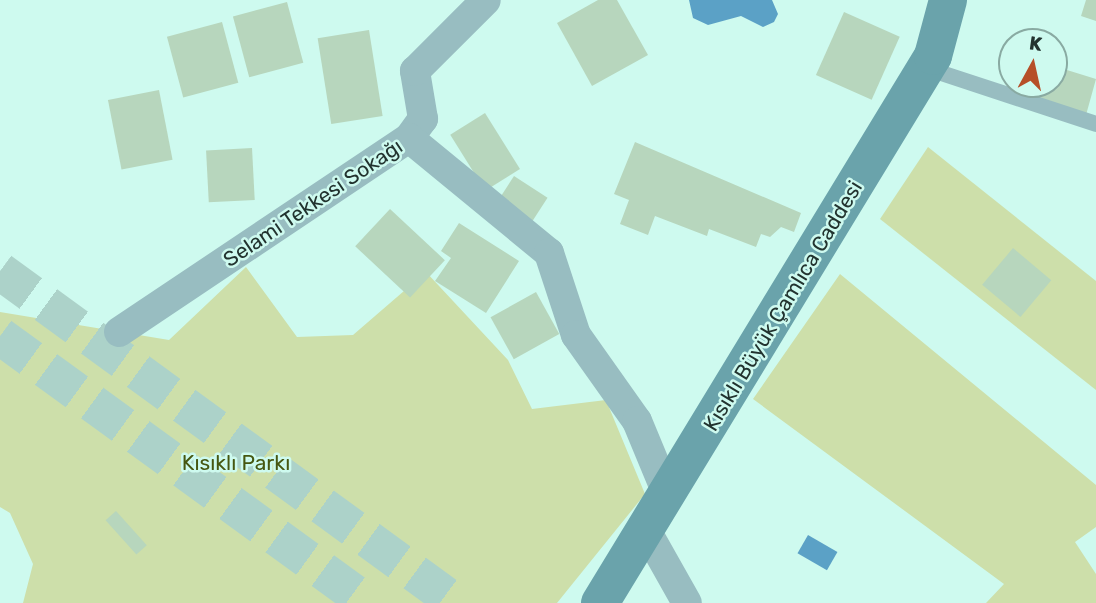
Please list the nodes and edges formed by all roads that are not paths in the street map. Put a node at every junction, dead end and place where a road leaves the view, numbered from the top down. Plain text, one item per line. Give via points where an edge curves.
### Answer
1 (486, 0) edge
2 (948, 0) edge
3 (926, 68) junction
4 (1096, 124) edge
5 (409, 138) junction
6 (118, 332) dead end
7 (668, 496) junction
8 (647, 532) junction
9 (600, 603) edge
10 (687, 603) edge

1 - 5 street via 415,71 423,119
2 - 3 main road, Kısıklı Büyük Çamlıca Caddesi
3 - 4 lane
3 - 7 main road, Kısıklı Büyük Çamlıca Caddesi
5 - 6 street, Selami Tekkesi Sokağı
5 - 7 street, Selami Tekkesi Sokağı via 549,253 576,335 638,421
7 - 8 main road, Kısıklı Büyük Çamlıca Caddesi
8 - 9 main road, Kısıklı Büyük Çamlıca Caddesi
8 - 10 street

